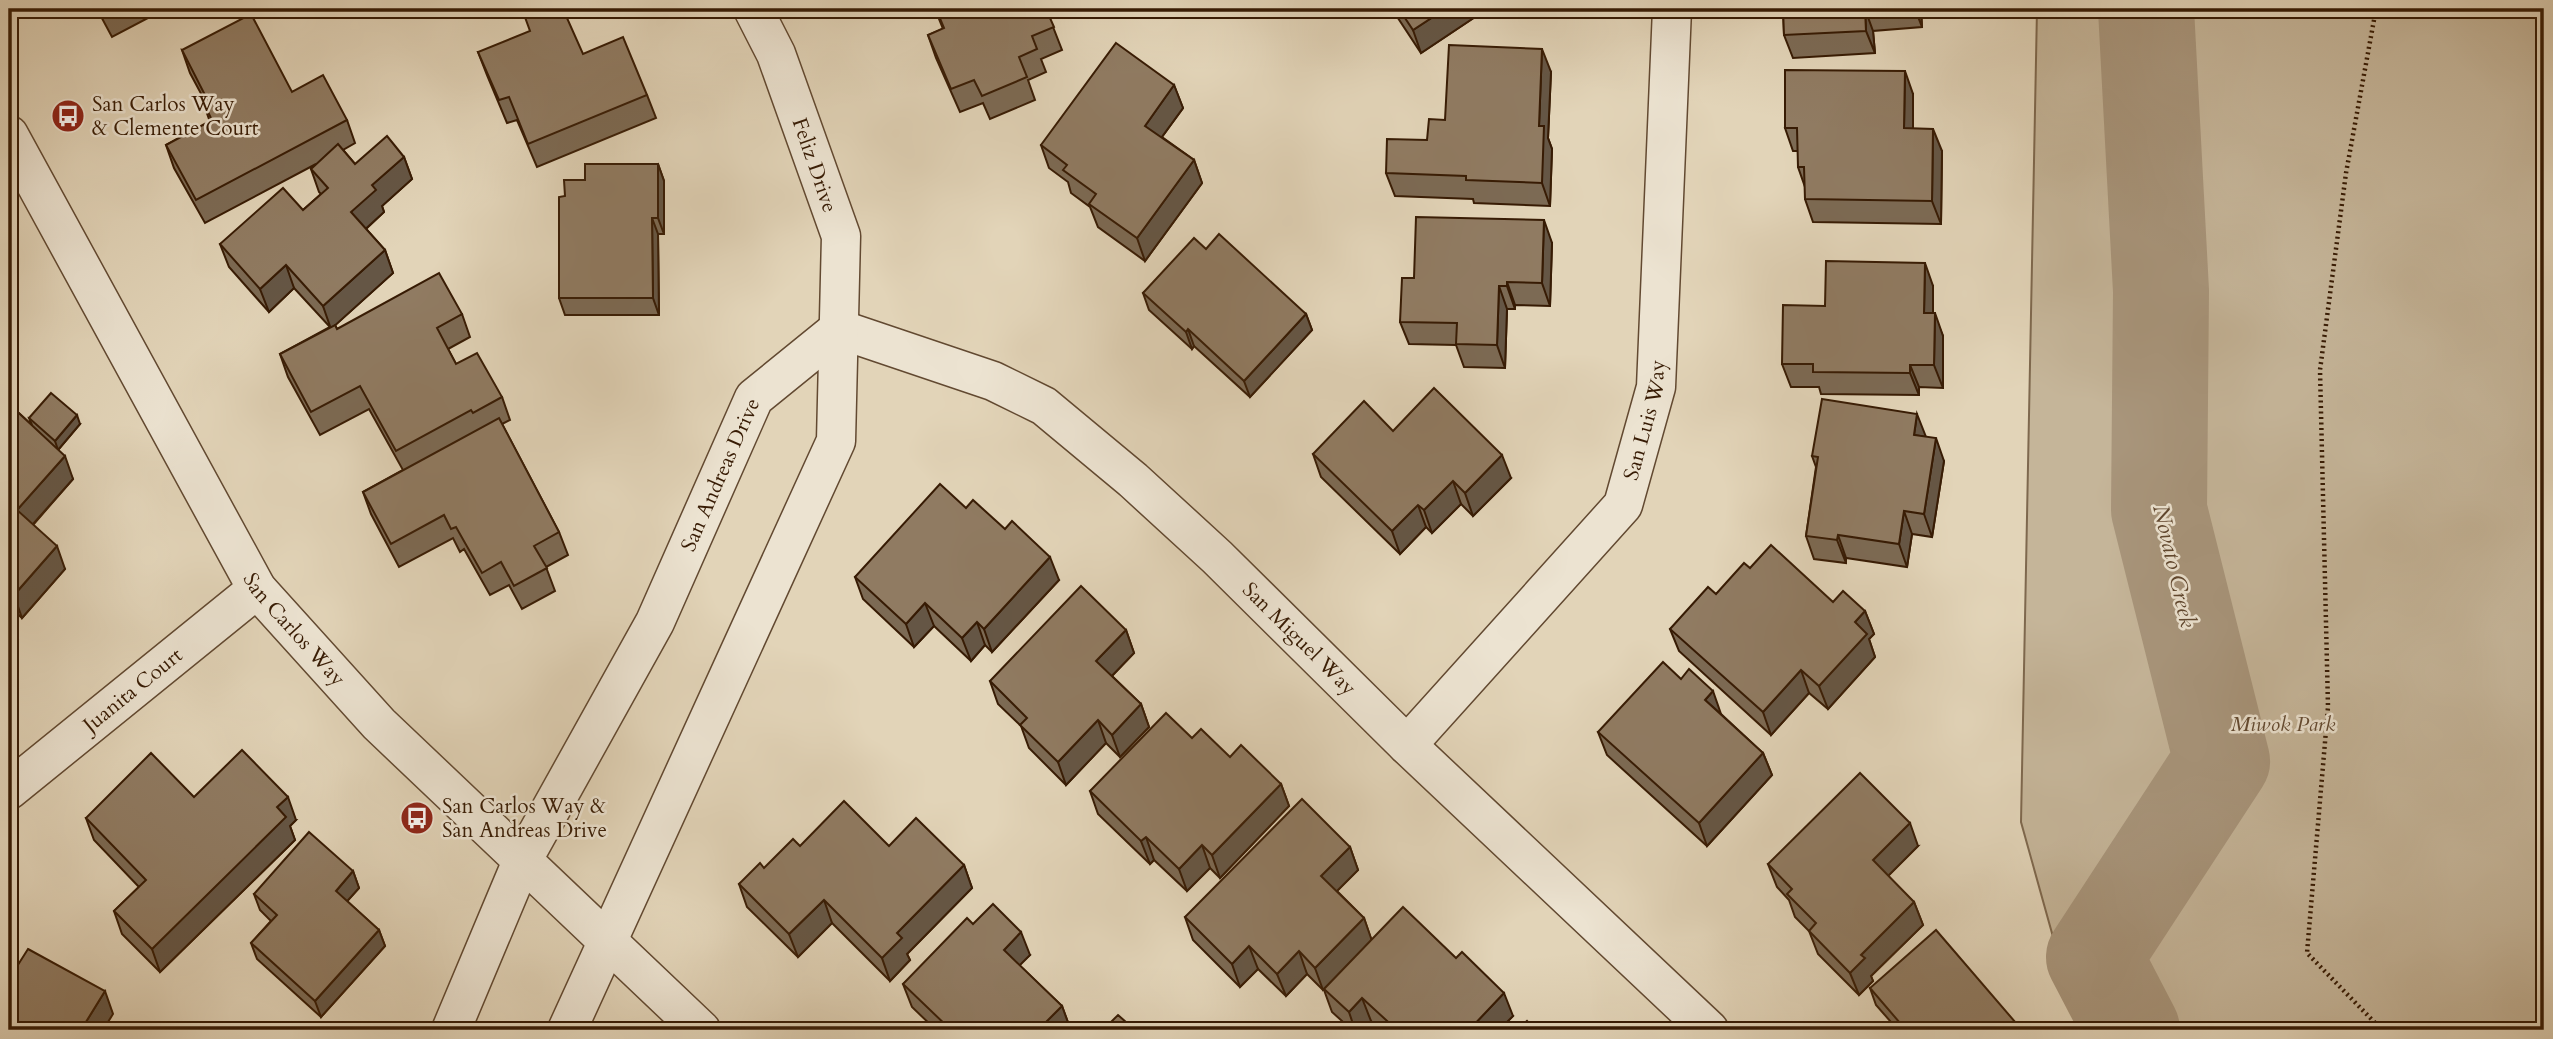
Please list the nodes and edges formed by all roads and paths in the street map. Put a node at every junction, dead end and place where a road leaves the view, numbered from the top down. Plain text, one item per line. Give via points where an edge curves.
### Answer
1 (753, 9) edge
2 (1672, 9) edge
3 (2376, 9) edge
4 (9, 135) edge
5 (839, 329) junction
6 (257, 589) junction
7 (1407, 745) junction
8 (9, 790) edge
9 (522, 860) junction
10 (609, 941) junction
11 (451, 1030) edge
12 (567, 1030) edge
13 (701, 1030) edge
14 (1709, 1030) edge
15 (2382, 1030) edge

1 - 5 street, Feliz Drive via 776,54 841,236
2 - 7 street, San Luis Way via 1656,387 1623,505
3 - 15 path via 2346,173 2320,370 2328,707 2307,953
4 - 6 street, San Carlos Way
5 - 7 street, San Miguel Way via 993,381 1044,406 1217,558
5 - 9 street, San Andreas Drive via 754,398 654,622
5 - 10 street via 836,441
6 - 8 street, Juanita Court
6 - 9 street, San Carlos Way via 379,724
7 - 14 street, San Miguel Way
9 - 10 street, San Carlos Way
9 - 11 street, San Andreas Drive
10 - 12 street
10 - 13 street, San Carlos Way

